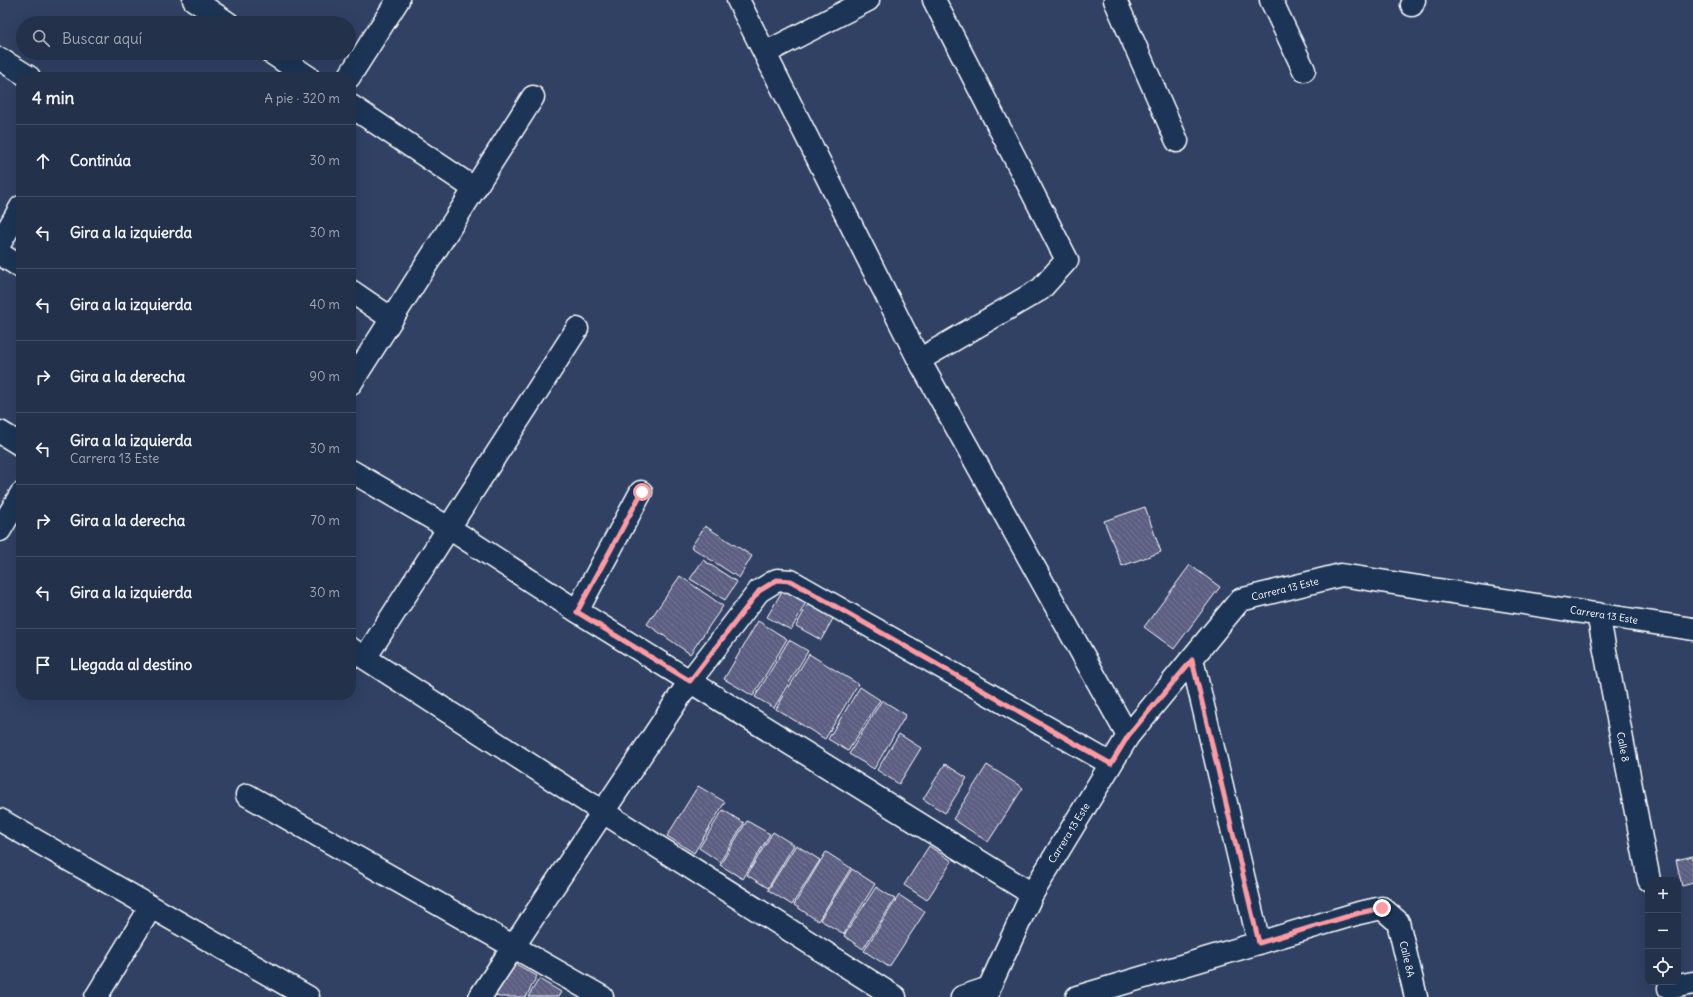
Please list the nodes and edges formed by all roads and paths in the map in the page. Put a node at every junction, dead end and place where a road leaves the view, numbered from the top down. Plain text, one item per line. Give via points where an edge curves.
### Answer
1 (398, 0) edge
2 (738, 0) edge
3 (868, 0) edge
4 (934, 0) edge
5 (1115, 0) edge
6 (1271, 0) edge
7 (206, 4) edge
8 (220, 16) edge
9 (765, 53) junction
10 (0, 59) edge
11 (282, 60) edge
12 (1304, 70) dead end
13 (21, 72) edge
14 (300, 72) edge
15 (352, 72) edge
16 (533, 97) dead end
17 (356, 109) edge
18 (1177, 142) dead end
19 (475, 190) junction
20 (16, 216) edge
21 (0, 243) edge
22 (0, 254) edge
23 (16, 264) edge
24 (356, 294) edge
25 (392, 318) junction
26 (577, 329) dead end
27 (919, 360) junction
28 (356, 375) edge
29 (0, 432) edge
30 (16, 442) edge
31 (356, 473) edge
32 (642, 492) dead end
33 (16, 503) edge
34 (449, 528) junction
35 (0, 530) edge
36 (577, 612) junction
37 (1598, 614) junction
38 (1693, 629) edge
39 (358, 653) edge
40 (1192, 660) junction
41 (690, 681) junction
42 (1128, 736) junction
43 (1111, 764) junction
44 (247, 794) dead end
45 (603, 812) junction
46 (0, 820) edge
47 (1648, 877) edge
48 (1032, 894) junction
49 (151, 907) junction
50 (1259, 943) junction
51 (513, 947) junction
52 (1693, 983) edge
53 (1670, 989) edge
54 (991, 994) edge
55 (96, 997) edge
56 (308, 997) edge
57 (480, 997) edge
58 (602, 997) edge
59 (895, 997) edge
60 (962, 997) edge
61 (1077, 997) edge
62 (1416, 997) edge

1 - 15 street
2 - 9 street
3 - 9 street
4 - 27 street via 1067,260 1041,289
5 - 18 street
6 - 12 street
7 - 8 street
9 - 27 street
10 - 13 street
11 - 14 street
16 - 19 street
17 - 19 street
19 - 25 street
20 - 21 street
22 - 23 street
24 - 25 street
25 - 28 street
26 - 34 street
27 - 42 street
29 - 30 street
31 - 34 street
32 - 36 street
33 - 35 street
34 - 36 street
34 - 39 street
36 - 41 street
37 - 38 street, Carrera 13 Este
37 - 40 street, Carrera 13 Este via 1341,575 1240,600
37 - 47 street, Calle 8
39 - 45 street
40 - 42 street, Carrera 13 Este
40 - 50 street
41 - 43 street via 759,591 777,580 791,581
41 - 45 street
41 - 48 street
42 - 43 street, Carrera 13 Este
43 - 48 street, Carrera 13 Este
44 - 51 street
45 - 51 street
45 - 59 street
46 - 49 street
48 - 54 street, Carrera 13 Este
49 - 55 street
49 - 56 street
50 - 61 street
50 - 62 street, Calle 8A via 1382,908 1398,922
51 - 57 street
51 - 58 street
52 - 53 street
54 - 60 street

